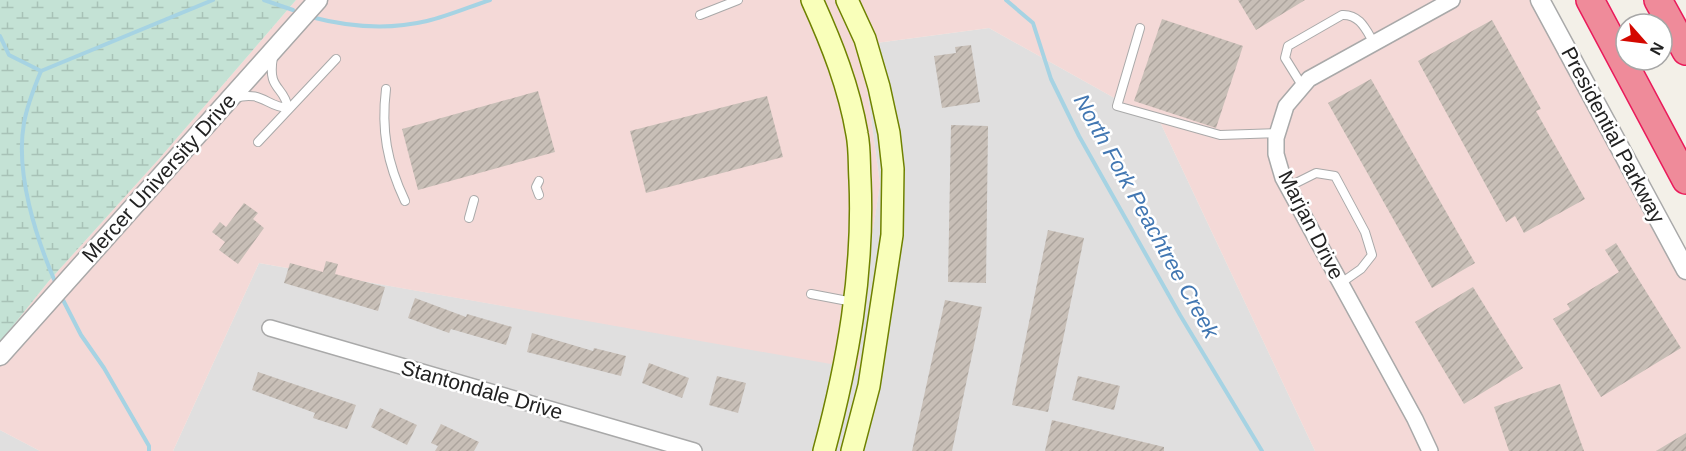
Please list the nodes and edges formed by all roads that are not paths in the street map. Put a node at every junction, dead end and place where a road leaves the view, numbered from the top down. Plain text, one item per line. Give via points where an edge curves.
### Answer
1 (318, 0) edge
2 (738, 0) edge
3 (812, 0) edge
4 (847, 0) edge
5 (1452, 0) edge
6 (1540, 0) edge
7 (1590, 0) edge
8 (1658, 0) edge
9 (700, 15) dead end
10 (1140, 28) dead end
11 (1374, 43) junction
12 (276, 47) junction
13 (1686, 51) edge
14 (336, 59) dead end
15 (1303, 87) junction
16 (386, 89) dead end
17 (228, 101) junction
18 (288, 108) junction
19 (1278, 133) junction
20 (258, 142) dead end
21 (1686, 180) edge
22 (539, 181) dead end
23 (1288, 187) junction
24 (539, 195) dead end
25 (474, 200) dead end
26 (405, 201) dead end
27 (469, 218) dead end
28 (1686, 270) edge
29 (1341, 283) junction
30 (811, 294) dead end
31 (855, 302) junction
32 (270, 328) dead end
33 (0, 356) edge
34 (694, 451) edge
35 (824, 451) edge
36 (852, 451) edge
37 (1430, 451) edge

1 - 12 street, Mercer University Drive
2 - 9 lane
3 - 31 main road via 837,57 858,137 861,208
4 - 36 main road via 865,39 879,87 893,169 890,246 869,386
5 - 11 street, Marjan Drive
6 - 28 street, Presidential Parkway
7 - 21 highway
8 - 13 highway
10 - 19 lane via 1117,106 1220,135
11 - 15 street, Marjan Drive via 1309,78
11 - 15 lane via 1361,23 1342,15 1288,46 1285,58
12 - 17 street, Mercer University Drive
12 - 18 lane via 270,70 273,84 287,99
14 - 18 lane
15 - 19 street, Marjan Drive via 1286,106
16 - 26 lane via 386,152
17 - 18 lane via 247,95 262,97 278,108
17 - 33 street, Mercer University Drive
18 - 20 lane
19 - 23 street, Marjan Drive via 1276,154
22 - 24 lane
23 - 29 street, Marjan Drive
23 - 29 lane via 1316,173 1335,176 1365,232 1372,255 1361,269
25 - 27 lane
29 - 37 street, Marjan Drive
30 - 31 lane
31 - 35 main road via 840,390
32 - 34 street, Stantondale Drive

